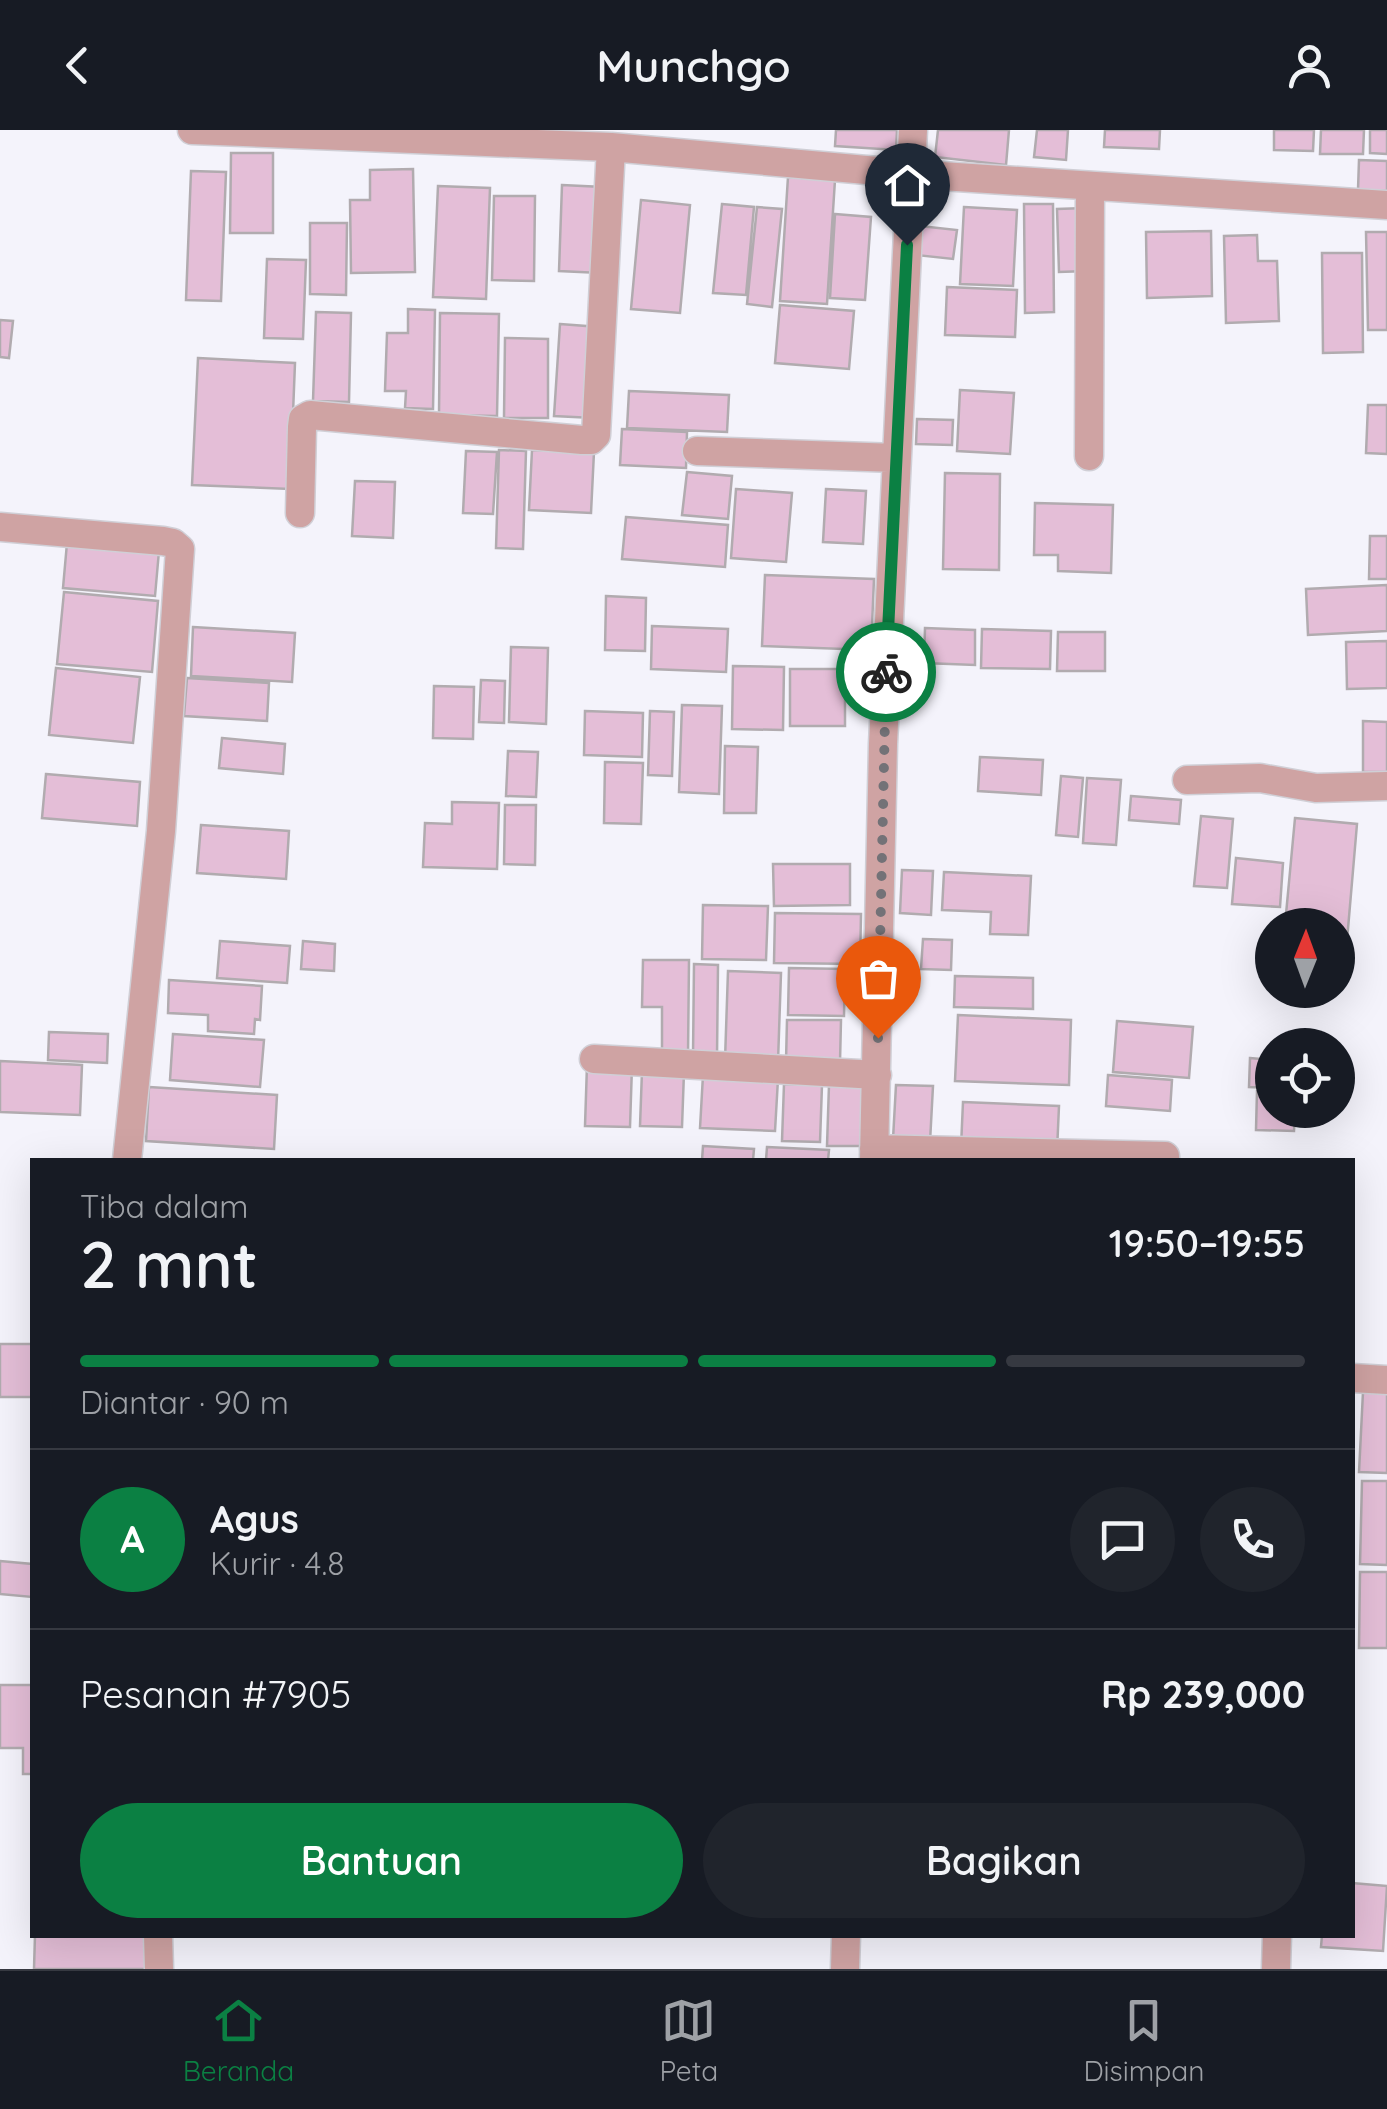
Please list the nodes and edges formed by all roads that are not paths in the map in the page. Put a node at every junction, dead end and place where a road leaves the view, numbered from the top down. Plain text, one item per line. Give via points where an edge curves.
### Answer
1 (192, 130) edge
2 (913, 130) edge
3 (610, 147) junction
4 (910, 174) junction
5 (1090, 186) junction
6 (1387, 206) edge
7 (697, 451) dead end
8 (1089, 456) dead end
9 (896, 458) junction
10 (300, 513) dead end
11 (0, 527) edge
12 (1187, 780) dead end
13 (1387, 786) edge
14 (594, 1059) dead end
15 (877, 1076) junction
16 (874, 1154) edge
17 (128, 1158) edge
18 (1165, 1158) edge
19 (1355, 1378) edge
20 (1387, 1380) edge
21 (158, 1938) edge
22 (846, 1938) edge
23 (1277, 1938) edge
24 (158, 1969) edge
25 (845, 1969) edge
26 (1276, 1969) edge

1 - 3 street
2 - 4 street
3 - 4 street
3 - 10 street via 596,436 582,440 310,414 302,427
4 - 5 street
4 - 9 street
5 - 6 street
5 - 8 street
7 - 9 street
9 - 15 street
11 - 17 street via 163,541 180,549 162,832
12 - 13 street
14 - 15 street
15 - 16 street
16 - 18 street
19 - 20 street
21 - 24 street
22 - 25 street
23 - 26 street

